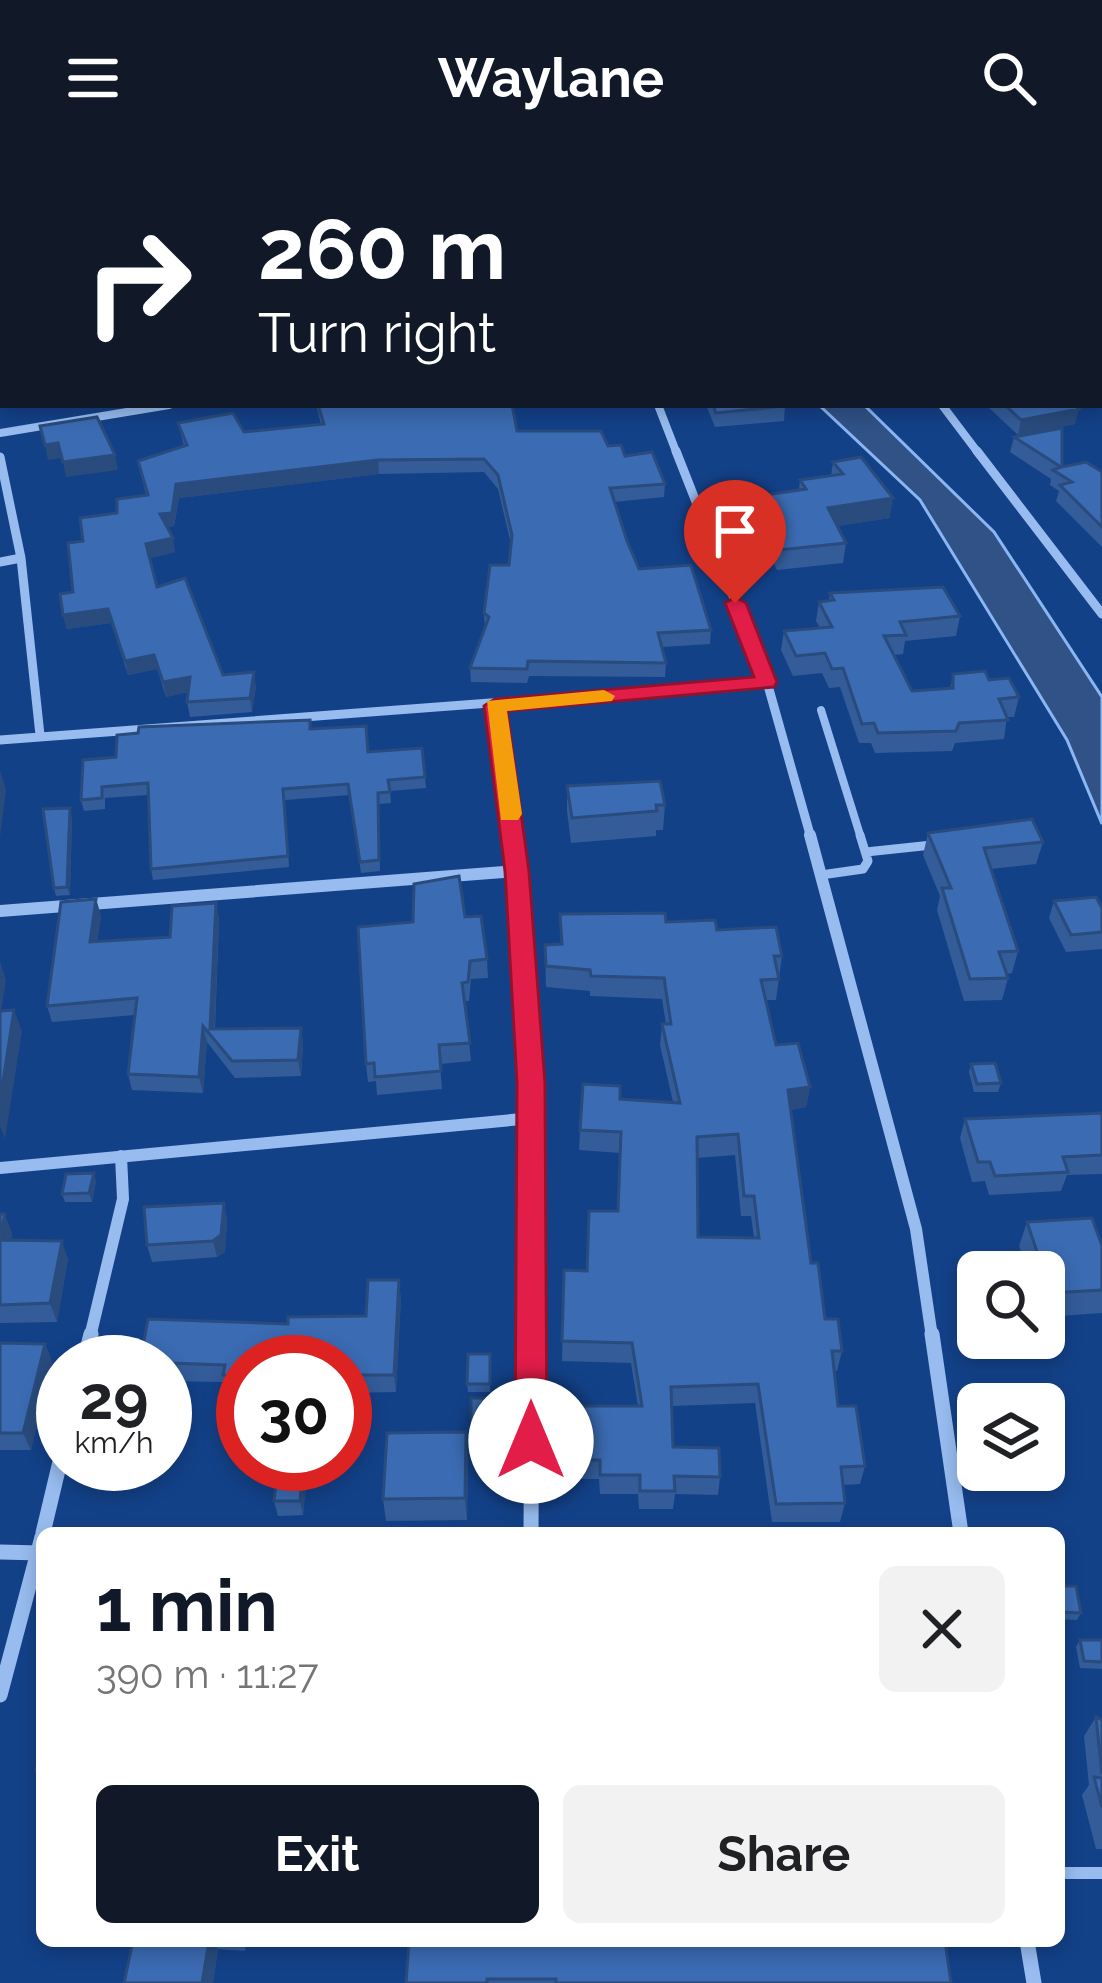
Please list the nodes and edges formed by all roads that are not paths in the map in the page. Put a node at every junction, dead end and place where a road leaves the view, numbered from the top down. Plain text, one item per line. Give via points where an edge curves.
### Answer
1 (152, 408) edge
2 (659, 408) edge
3 (944, 408) edge
4 (0, 433) edge
5 (0, 457) edge
6 (21, 558) junction
7 (0, 562) edge
8 (1102, 614) edge
9 (766, 682) junction
10 (495, 706) junction
11 (820, 710) dead end
12 (40, 735) junction
13 (0, 740) edge
14 (948, 844) edge
15 (866, 852) junction
16 (517, 871) junction
17 (821, 875) junction
18 (0, 911) edge
19 (532, 1118) junction
20 (121, 1156) junction
21 (0, 1168) edge
22 (90, 1335) edge
23 (53, 1491) edge
24 (45, 1527) edge
25 (530, 1527) edge
26 (960, 1527) edge
27 (36, 1545) edge
28 (0, 1552) edge
29 (36, 1562) edge
30 (0, 1695) edge
31 (1065, 1873) edge
32 (1102, 1873) edge
33 (1028, 1947) edge
34 (1034, 1983) edge

1 - 4 street
2 - 9 street
3 - 8 street
5 - 6 street
6 - 7 street
6 - 12 street
9 - 10 street
9 - 17 street
10 - 12 street
10 - 16 street
11 - 15 lane
12 - 13 street
14 - 15 lane
15 - 17 lane via 866,868
16 - 18 street
16 - 19 street
17 - 26 street via 916,1229
19 - 20 street
19 - 25 street
20 - 21 street
20 - 22 street via 123,1199
23 - 24 street
27 - 28 street
29 - 30 street
31 - 32 lane
33 - 34 street

